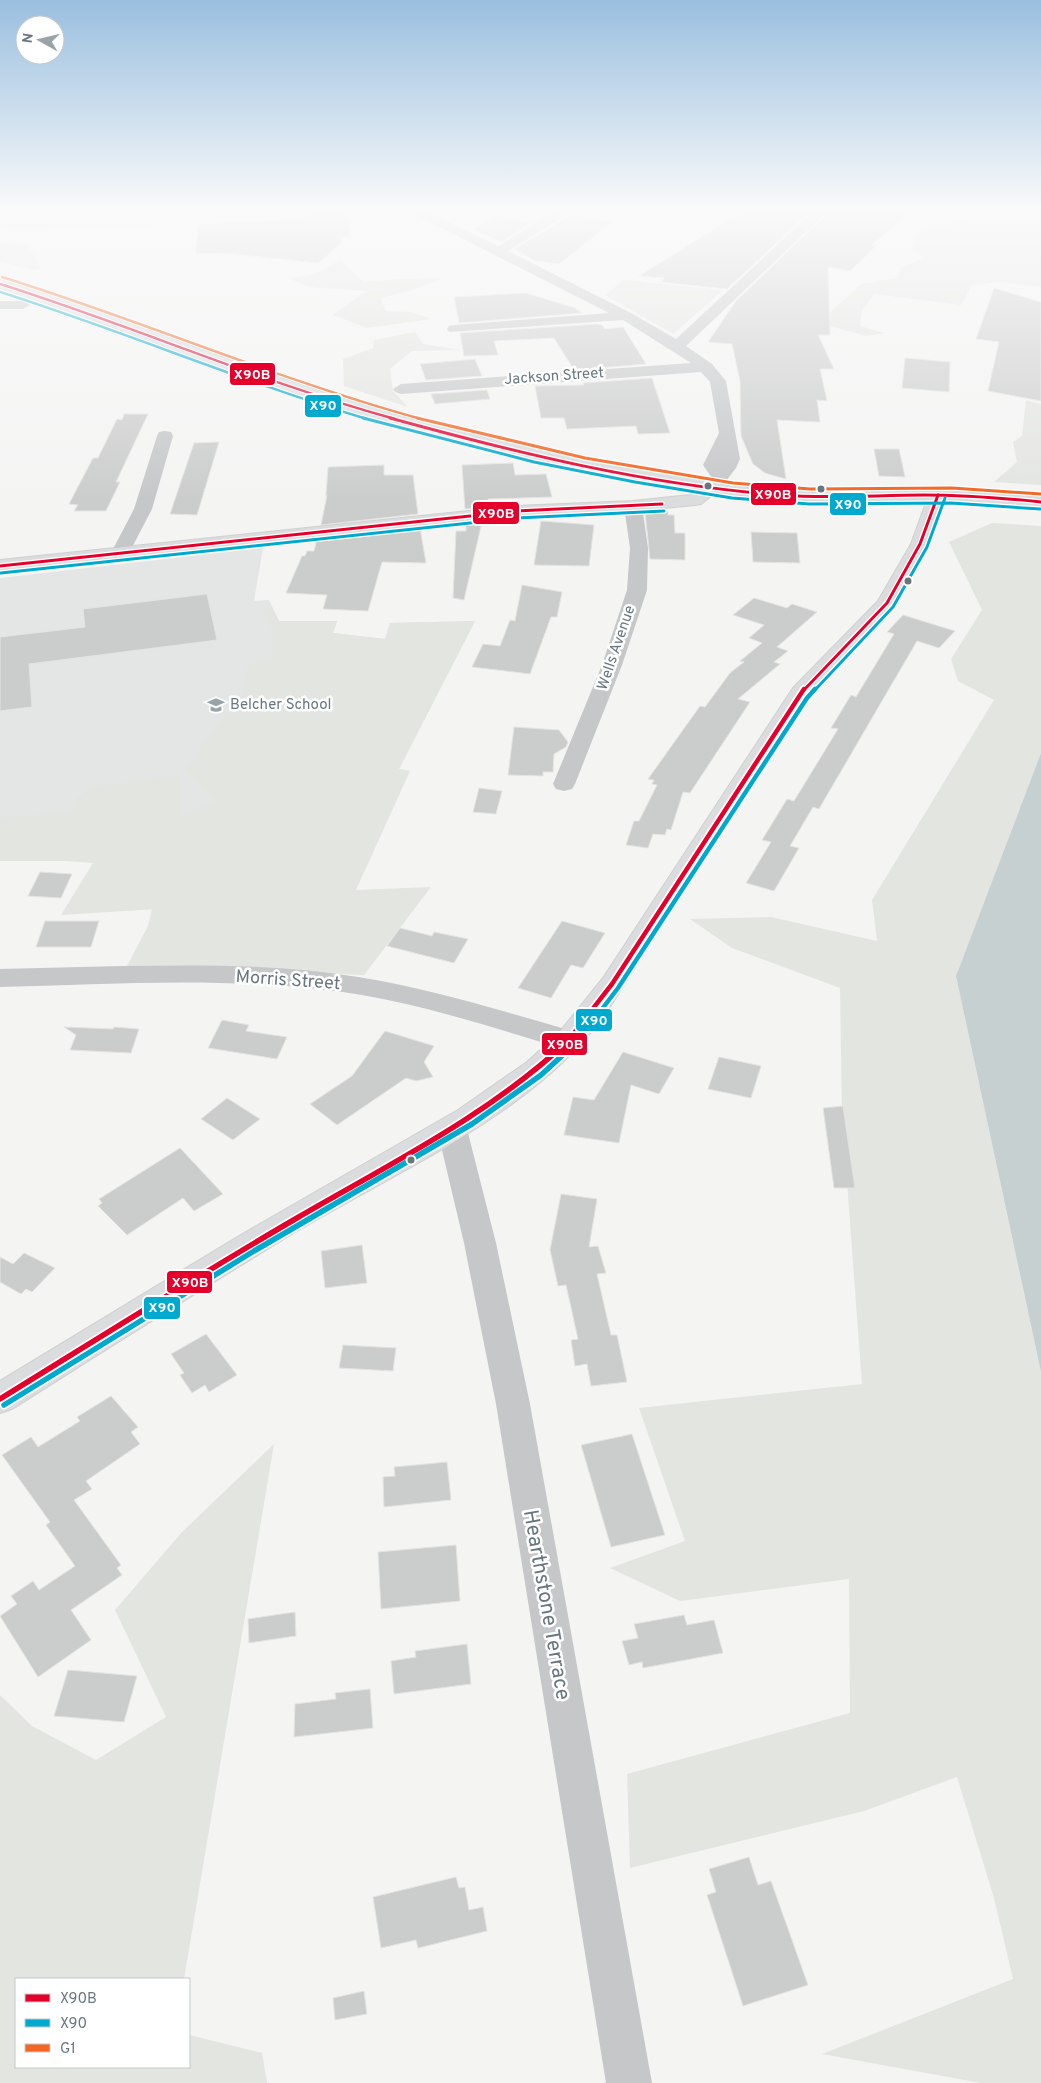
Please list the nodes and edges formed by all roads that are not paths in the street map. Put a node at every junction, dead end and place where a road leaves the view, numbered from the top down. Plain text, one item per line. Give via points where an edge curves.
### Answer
1 (74, 305) edge
2 (109, 305) edge
3 (602, 305) edge
4 (722, 305) edge
5 (623, 316) junction
6 (454, 329) dead end
7 (675, 346) junction
8 (708, 367) junction
9 (401, 389) dead end
10 (165, 436) dead end
11 (604, 468) junction
12 (716, 482) junction
13 (938, 495) junction
14 (628, 502) junction
15 (1041, 502) edge
16 (120, 553) junction
17 (0, 566) edge
18 (564, 784) dead end
19 (0, 978) edge
20 (569, 1040) junction
21 (452, 1129) junction
22 (0, 1399) edge
23 (629, 2083) edge

1 - 11 main road via 244,371 351,407 462,437
2 - 12 main road via 286,373 414,412
3 - 5 street
4 - 7 street via 686,340
5 - 6 street
5 - 7 street
7 - 8 street
8 - 9 street, Jackson Street
8 - 12 street via 718,381 732,461
10 - 16 street via 143,509
11 - 12 main road
11 - 14 main road via 624,482
12 - 13 main road via 793,496 860,492
12 - 14 main road
12 - 14 main road via 695,500 657,504
13 - 15 main road
13 - 20 main road via 920,544 886,603 872,622 801,693 612,984
14 - 16 main road
14 - 18 street, Wells Avenue via 639,548 637,590 612,665
16 - 17 main road
19 - 20 street, Morris Street via 245,976 326,982 413,997
20 - 21 main road via 523,1080
21 - 22 main road via 286,1223
21 - 23 street, Hearthstone Terrace via 480,1243 513,1404

